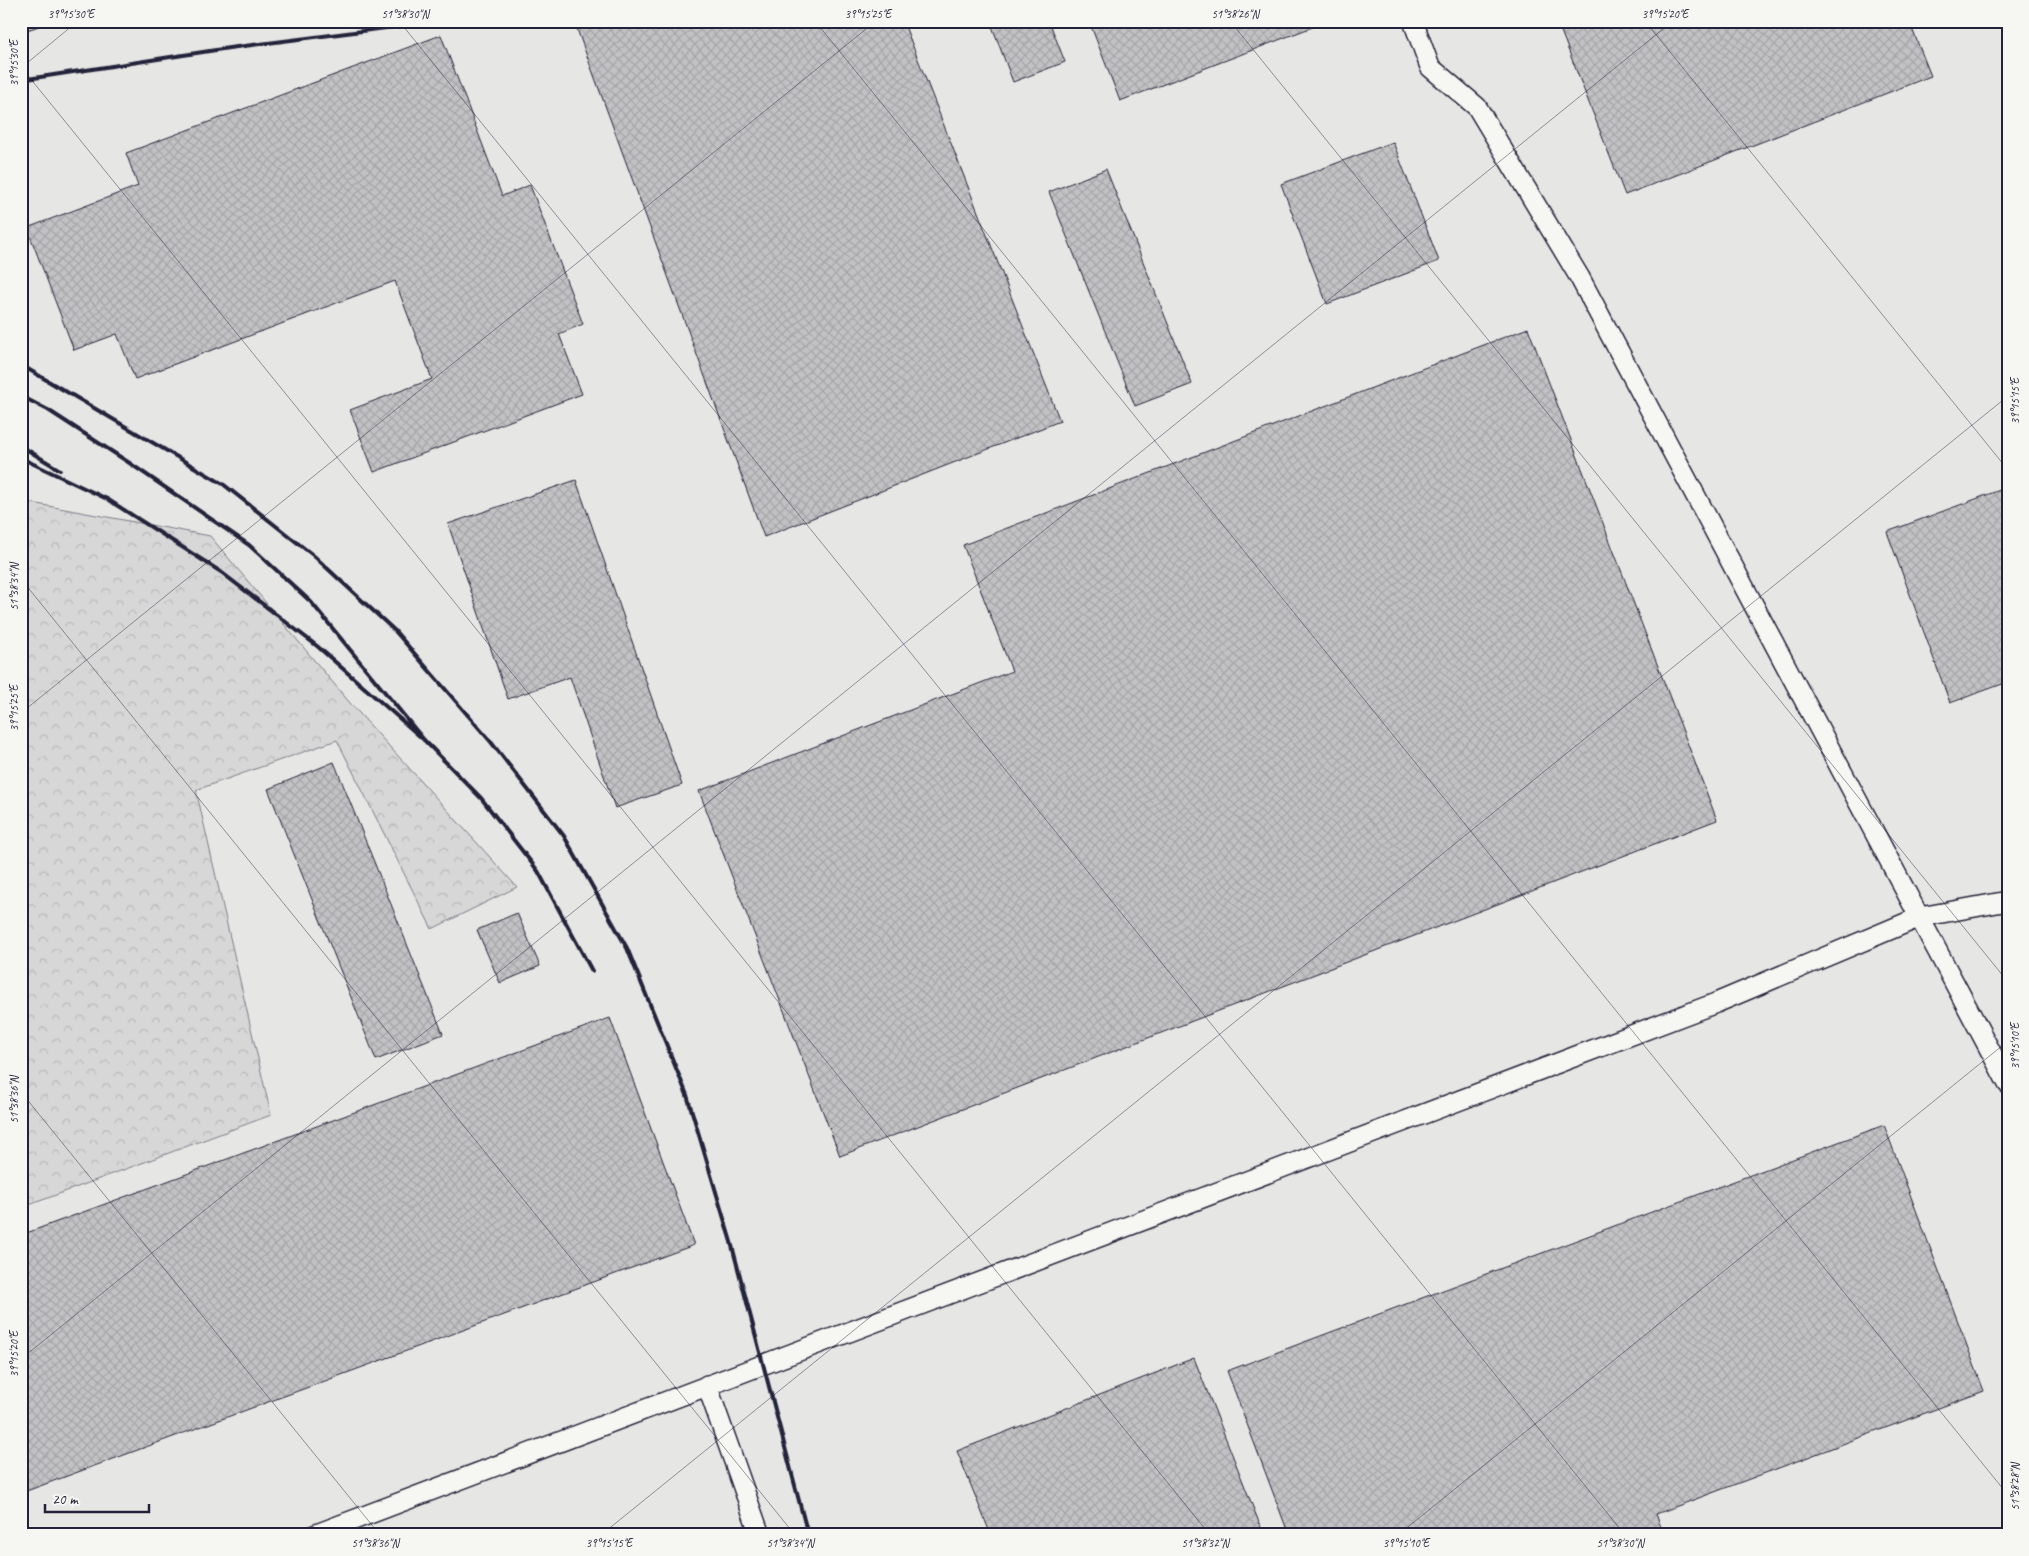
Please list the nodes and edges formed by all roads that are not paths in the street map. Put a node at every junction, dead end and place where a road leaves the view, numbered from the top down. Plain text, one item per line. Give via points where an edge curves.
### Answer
1 (1413, 21) edge
2 (2008, 900) edge
3 (1920, 917) junction
4 (2008, 1084) edge
5 (706, 1385) junction
6 (314, 1535) edge
7 (760, 1535) edge

1 - 3 lane via 1430,67 1478,107 1580,278
2 - 3 lane
3 - 4 lane
3 - 5 lane via 1707,1006
5 - 6 lane
5 - 7 lane

